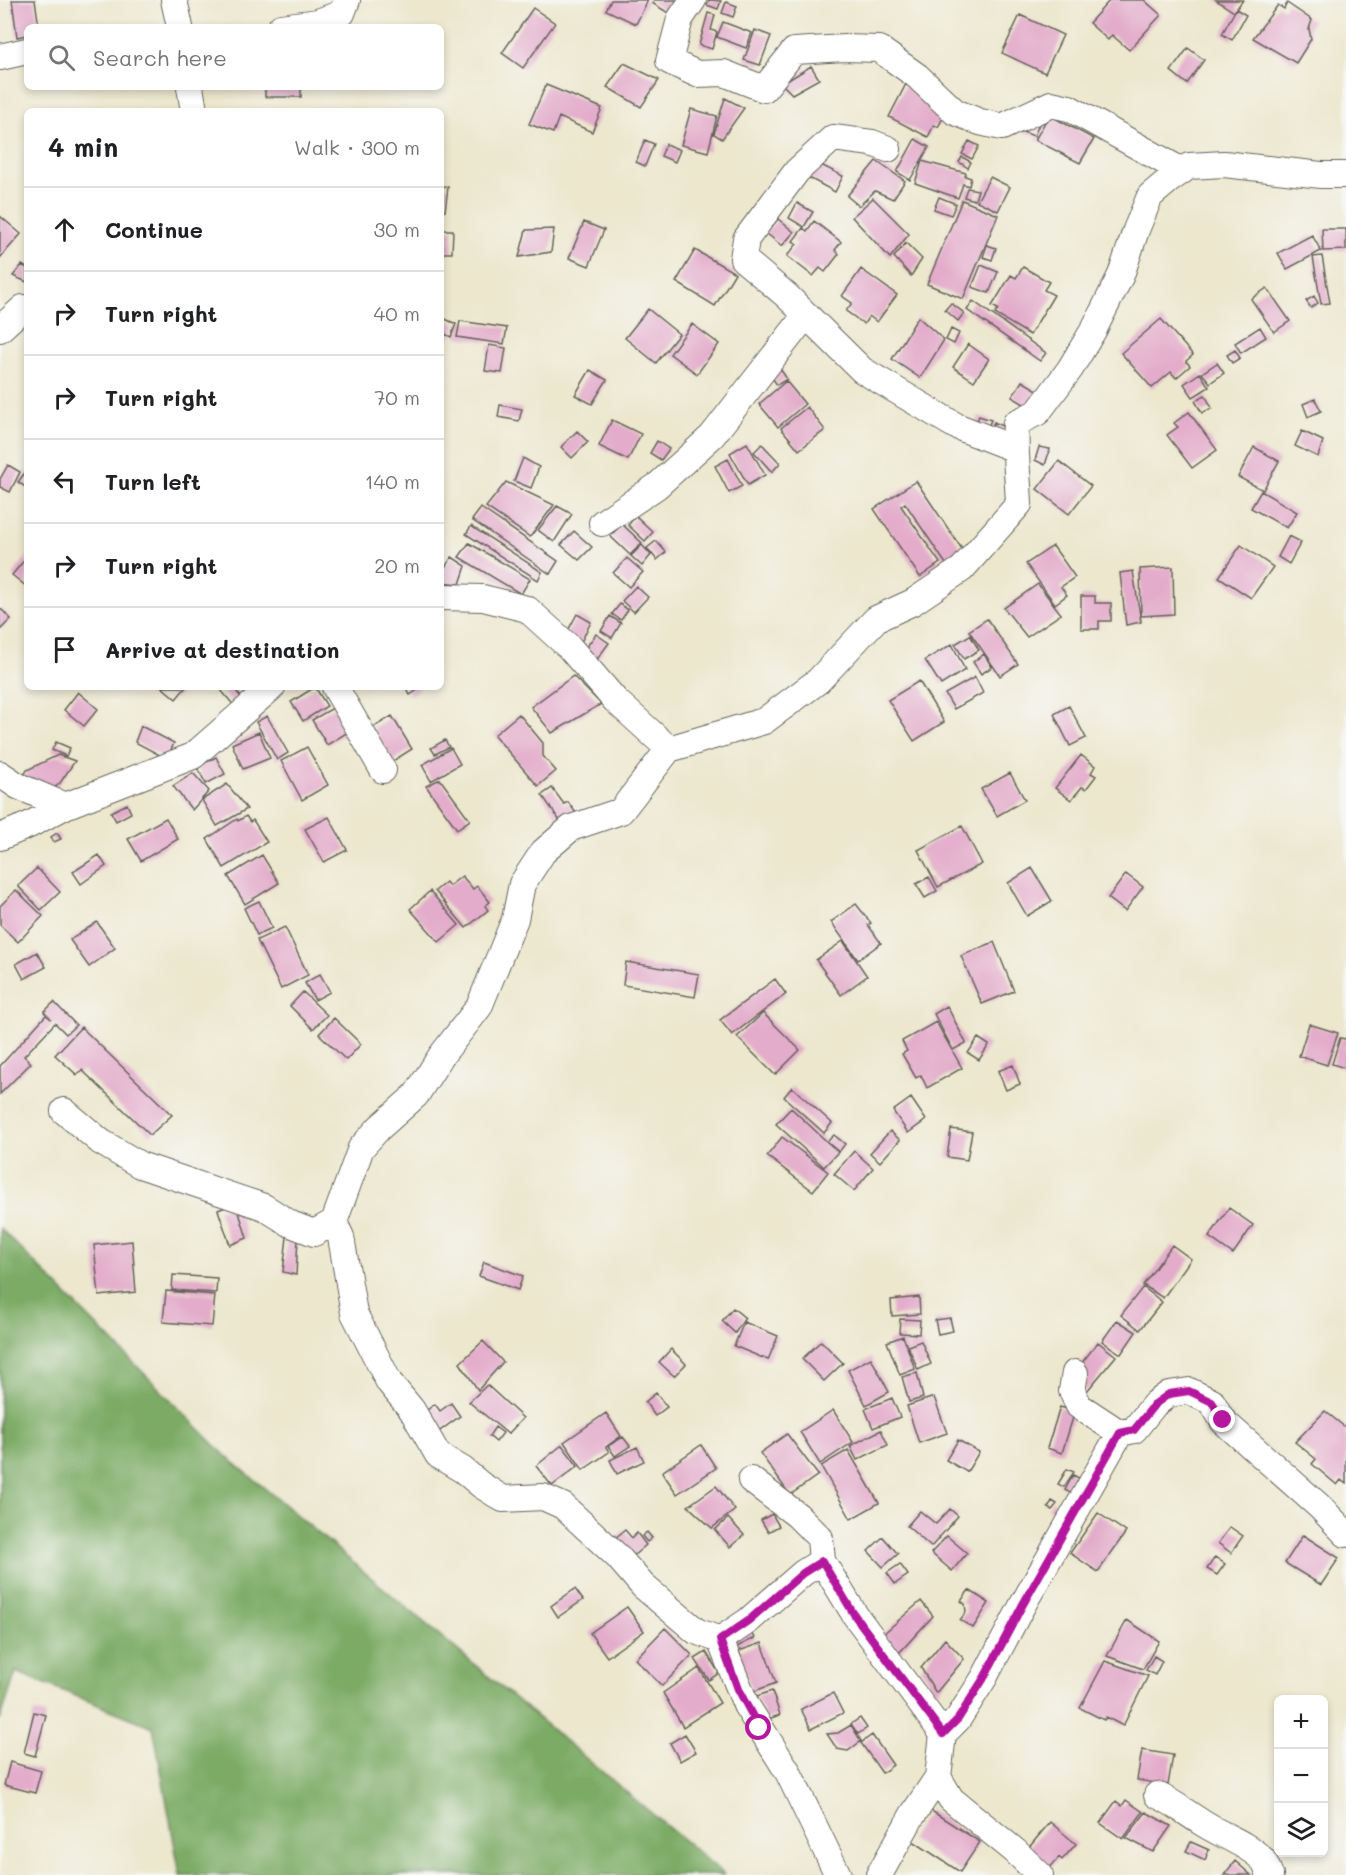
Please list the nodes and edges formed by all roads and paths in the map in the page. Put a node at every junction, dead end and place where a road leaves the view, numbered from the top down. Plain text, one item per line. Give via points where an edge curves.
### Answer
1 (347, 0) edge
2 (693, 0) edge
3 (303, 24) edge
4 (24, 52) edge
5 (0, 57) edge
6 (190, 90) edge
7 (194, 108) edge
8 (888, 149) dead end
9 (1182, 171) junction
10 (1346, 175) edge
11 (24, 308) edge
12 (806, 315) junction
13 (0, 329) edge
14 (1014, 449) junction
15 (602, 523) dead end
16 (444, 597) edge
17 (269, 690) edge
18 (337, 690) edge
19 (669, 749) junction
20 (383, 770) dead end
21 (0, 774) edge
22 (64, 806) junction
23 (0, 837) edge
24 (64, 1111) dead end
25 (334, 1221) junction
26 (1075, 1373) dead end
27 (1120, 1433) junction
28 (751, 1480) dead end
29 (1346, 1534) edge
30 (822, 1561) junction
31 (720, 1640) junction
32 (943, 1734) junction
33 (938, 1777) junction
34 (1157, 1795) dead end
35 (838, 1875) edge
36 (879, 1875) edge
37 (1040, 1875) edge
38 (1270, 1875) edge

1 - 3 street via 342,13
2 - 9 street via 680,20 669,61 697,75 724,73 764,89 794,51 879,49 917,76 956,112 980,122 1002,127 1051,104 1069,108
4 - 5 street
6 - 7 street
8 - 12 street via 833,138 797,171 746,239 743,259
9 - 10 street via 1189,166 1224,164
9 - 14 street via 1150,196 1121,275 1094,329 1038,412 1016,423
11 - 13 street
12 - 14 street via 862,370 956,426
12 - 15 street via 712,435 657,486
14 - 19 street via 1019,504 962,569 913,602 876,619 818,681 764,721
16 - 19 street via 483,598 527,609 570,648 615,700
17 - 22 street via 193,756
18 - 20 street
19 - 25 street via 621,811 571,828 543,852 522,884 515,919 479,1007 416,1095 361,1148
21 - 22 street
22 - 23 street
24 - 25 street via 101,1142 140,1165 264,1207 314,1233
25 - 31 street via 341,1237 354,1313 388,1382 412,1410 438,1455 503,1498 543,1497 563,1506 643,1586 696,1631
26 - 27 street via 1072,1392 1078,1406
27 - 29 street via 1134,1430 1155,1404 1169,1394 1189,1391 1212,1402 1223,1420
27 - 32 street via 984,1678 958,1719
28 - 30 street via 820,1538
30 - 31 street
30 - 32 street via 855,1616
31 - 35 street via 746,1705 788,1772
32 - 33 street
33 - 36 street
33 - 37 street via 951,1799
34 - 38 street via 1252,1851 1264,1861

